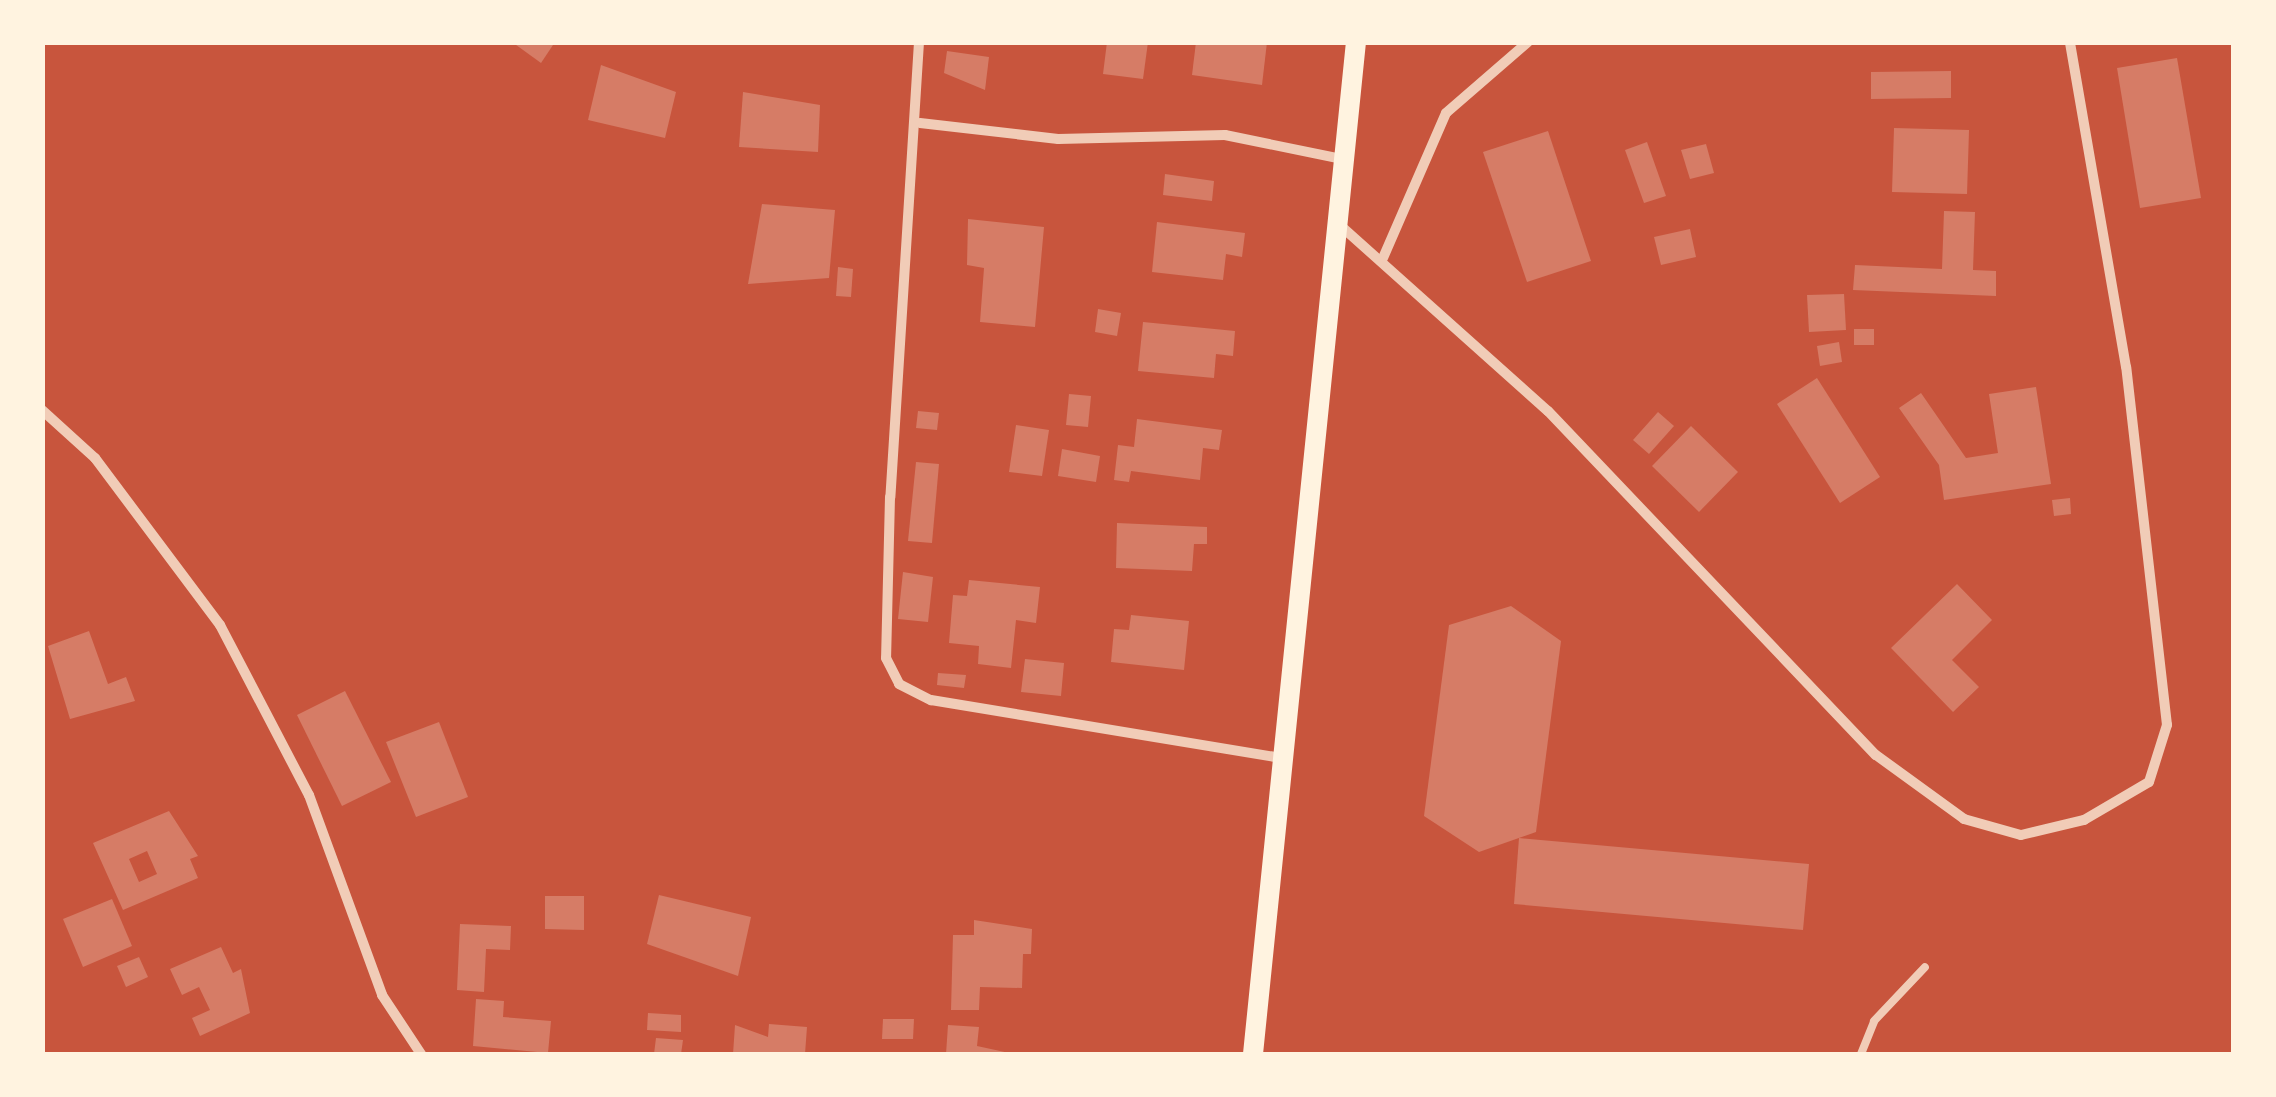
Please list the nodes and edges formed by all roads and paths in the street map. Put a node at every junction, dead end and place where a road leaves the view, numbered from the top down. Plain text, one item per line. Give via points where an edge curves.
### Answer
1 (919, 42) edge
2 (1356, 42) edge
3 (1528, 42) edge
4 (2070, 42) edge
5 (920, 123) junction
6 (1348, 161) junction
7 (1342, 227) junction
8 (1383, 258) junction
9 (42, 410) edge
10 (1283, 758) junction
11 (1925, 967) dead end
12 (421, 1054) edge
13 (1253, 1054) edge
14 (1862, 1054) edge

1 - 5 street
2 - 6 main road
3 - 8 street via 1446,113
4 - 8 street via 2126,367 2167,725 2149,782 2084,820 2021,835 1964,819 1876,755 1583,446
5 - 6 street via 1058,139 1225,134
5 - 10 street via 890,497 886,658 899,684 931,700
6 - 7 main road
7 - 8 street
7 - 10 main road
9 - 12 street via 139,510 220,625 309,795 382,995
10 - 13 main road
11 - 14 lane via 1874,1022

